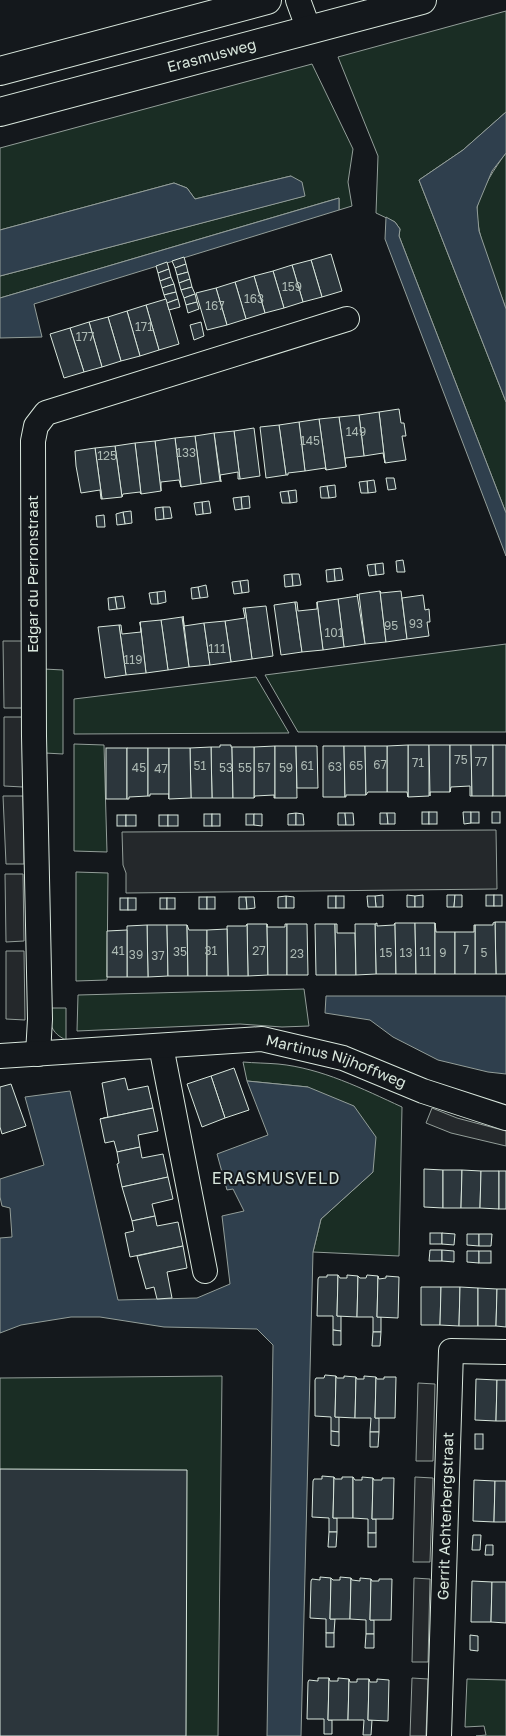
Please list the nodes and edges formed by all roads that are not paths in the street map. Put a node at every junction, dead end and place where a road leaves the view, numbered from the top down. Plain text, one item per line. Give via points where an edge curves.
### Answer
1 (266, 0) edge
2 (298, 0) edge
3 (422, 0) edge
4 (309, 30) junction
5 (0, 71) edge
6 (0, 112) edge
7 (347, 319) dead end
8 (161, 1046) junction
9 (38, 1054) junction
10 (0, 1056) edge
11 (506, 1118) edge
12 (205, 1272) dead end
13 (506, 1352) edge
14 (439, 1736) edge

1 - 5 main road
2 - 4 street
3 - 4 main road, Erasmusweg
4 - 6 main road, Erasmusweg
7 - 9 street, Edgar du Perronstraat via 46,413 36,426 33,441 33,530
8 - 9 street, Martinus Nijhoffweg
8 - 11 street, Martinus Nijhoffweg via 262,1039 343,1058 423,1091
8 - 12 street
9 - 10 street, Martinus Nijhoffweg
13 - 14 street, Gerrit Achterbergstraat via 451,1351

